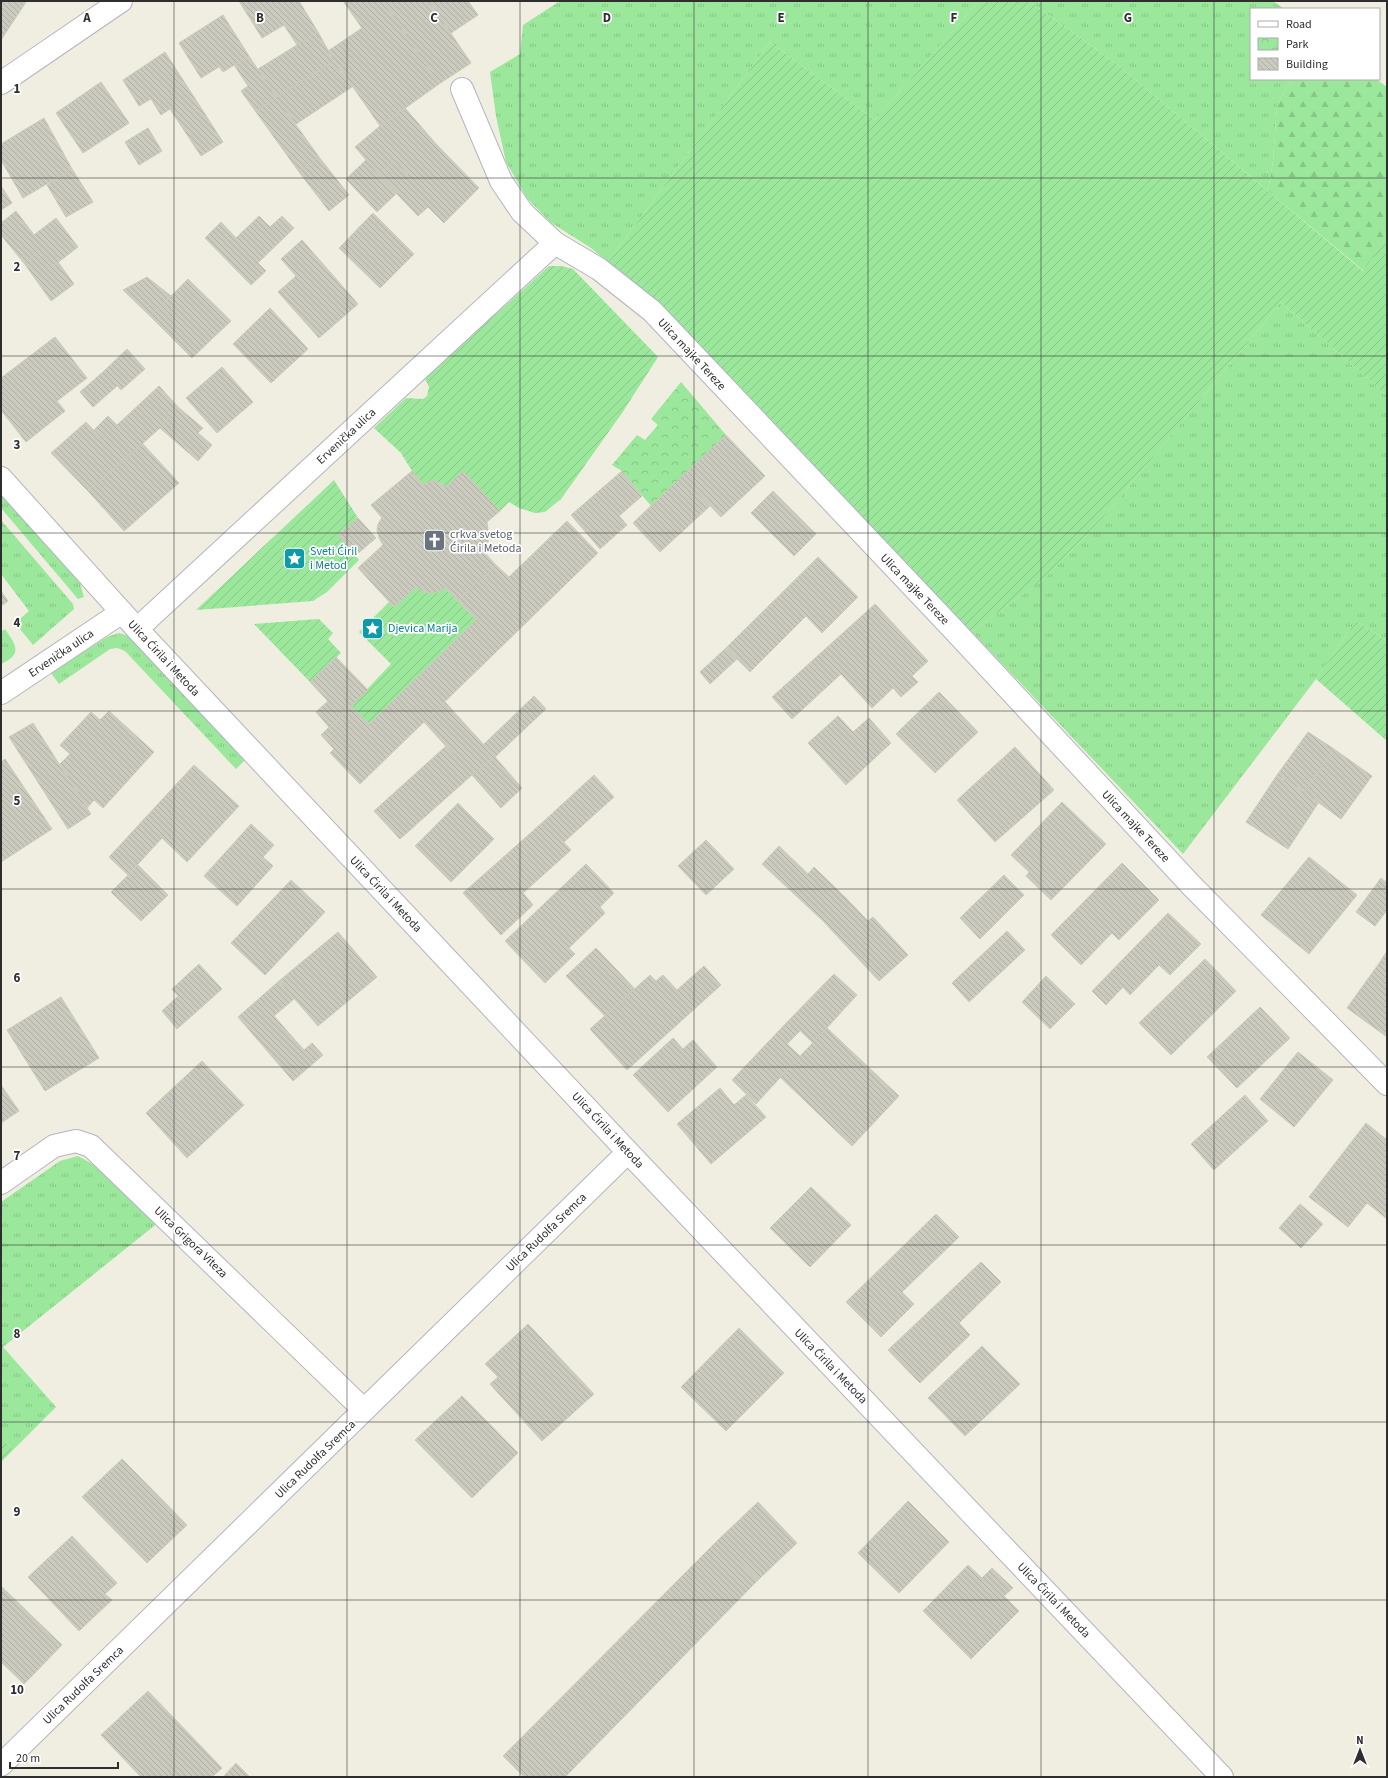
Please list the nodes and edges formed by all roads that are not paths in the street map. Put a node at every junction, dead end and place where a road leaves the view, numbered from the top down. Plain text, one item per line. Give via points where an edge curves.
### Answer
1 (121, 1) edge
2 (1, 83) edge
3 (462, 89) dead end
4 (555, 243) junction
5 (1, 478) edge
6 (122, 612) junction
7 (137, 629) junction
8 (1, 693) edge
9 (1387, 1084) edge
10 (628, 1152) junction
11 (1, 1183) edge
12 (364, 1410) junction
13 (1, 1765) edge
14 (1222, 1777) edge

1 - 2 street
3 - 4 street, Ulica majke Tereze via 500,181 522,212
4 - 7 street, Ervenička ulica
4 - 9 street, Ulica majke Tereze via 599,269 652,311 1191,885
5 - 6 street, Ulica Ćirila i Metoda
6 - 7 street, Ulica Ćirila i Metoda
6 - 8 street, Ervenička ulica
7 - 10 street, Ulica Ćirila i Metoda
10 - 12 street, Ulica Rudolfa Sremca
10 - 14 street, Ulica Ćirila i Metoda
11 - 12 street, Ulica Grigora Viteza via 54,1146 76,1141 91,1146
12 - 13 street, Ulica Rudolfa Sremca

